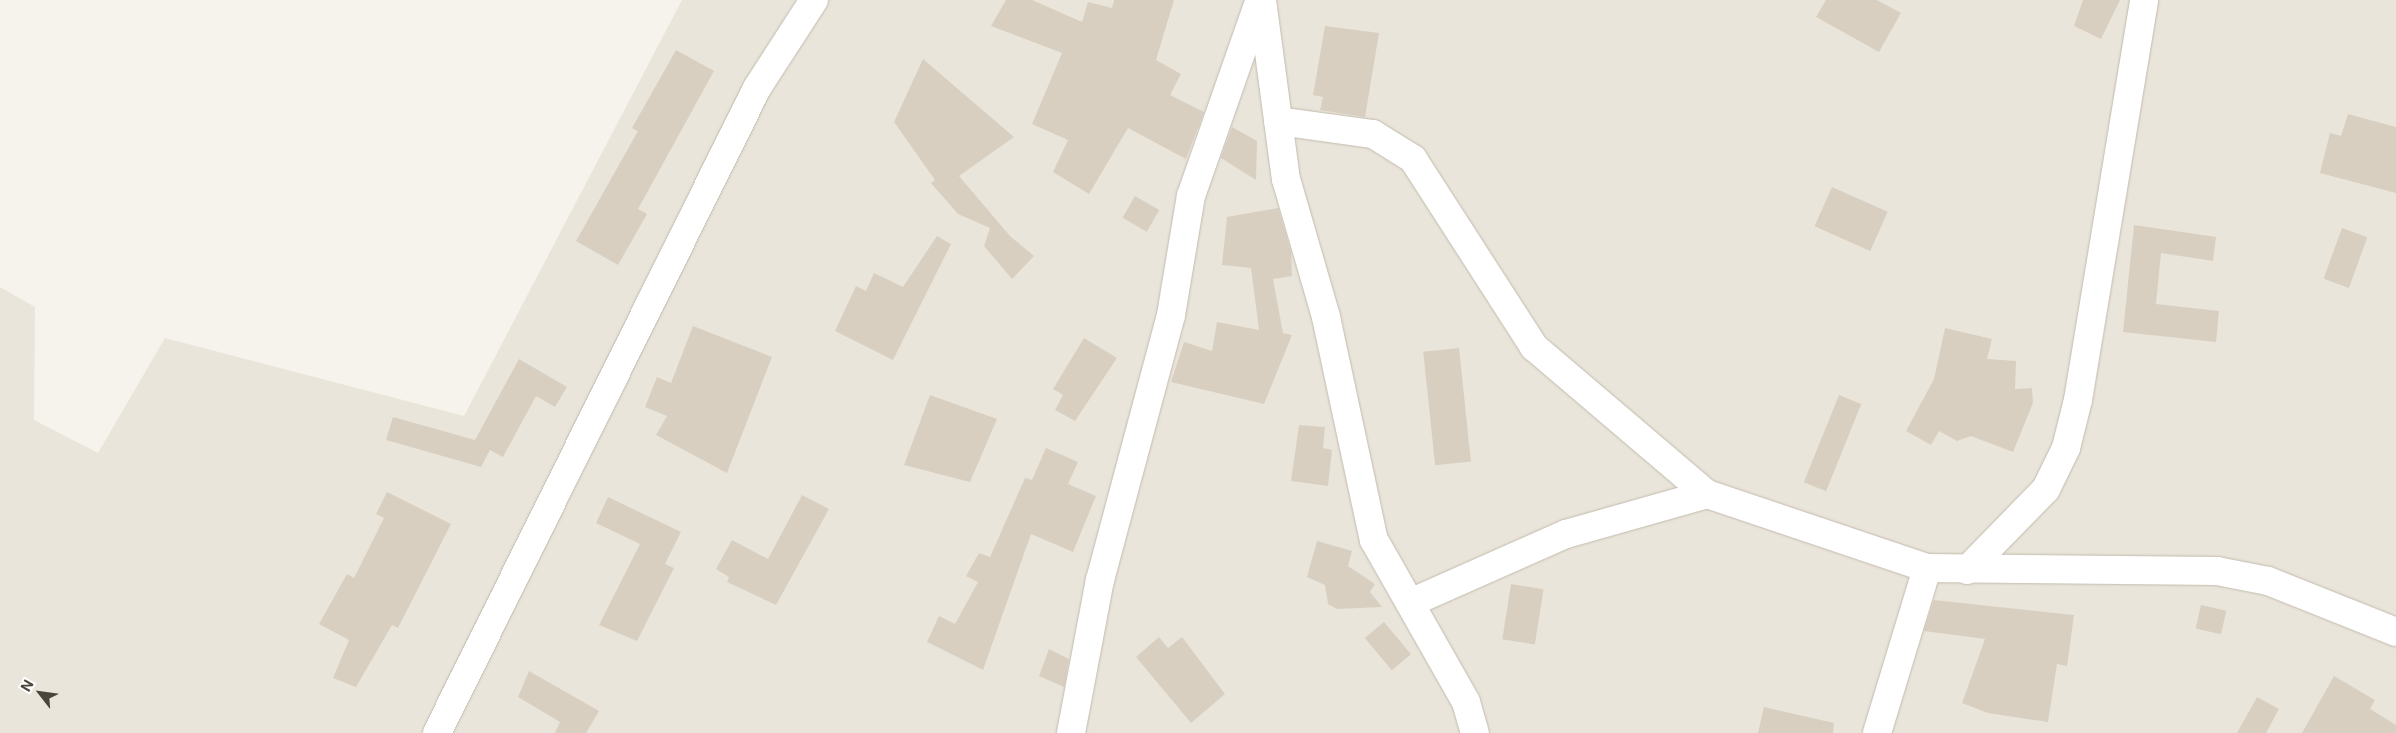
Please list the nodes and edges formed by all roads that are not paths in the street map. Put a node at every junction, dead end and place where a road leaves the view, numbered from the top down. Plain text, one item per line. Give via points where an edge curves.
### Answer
1 (814, 0) edge
2 (1261, 0) edge
3 (2144, 0) edge
4 (1278, 121) junction
5 (1707, 494) junction
6 (1927, 568) junction
7 (1966, 570) junction
8 (1410, 603) junction
9 (2396, 632) edge
10 (437, 733) edge
11 (1071, 733) edge
12 (1475, 733) edge
13 (1877, 733) edge

1 - 10 street via 757,88
2 - 4 street
2 - 11 street via 1191,196 1170,315 1100,580
3 - 7 street via 2078,400 2066,448 2046,489
4 - 5 street via 1373,134 1413,159 1534,347
4 - 8 street via 1286,179 1326,317 1374,540
5 - 6 street
5 - 8 street via 1566,534
6 - 7 street
6 - 13 street
7 - 9 street via 2218,571 2268,581
8 - 12 street via 1466,702

